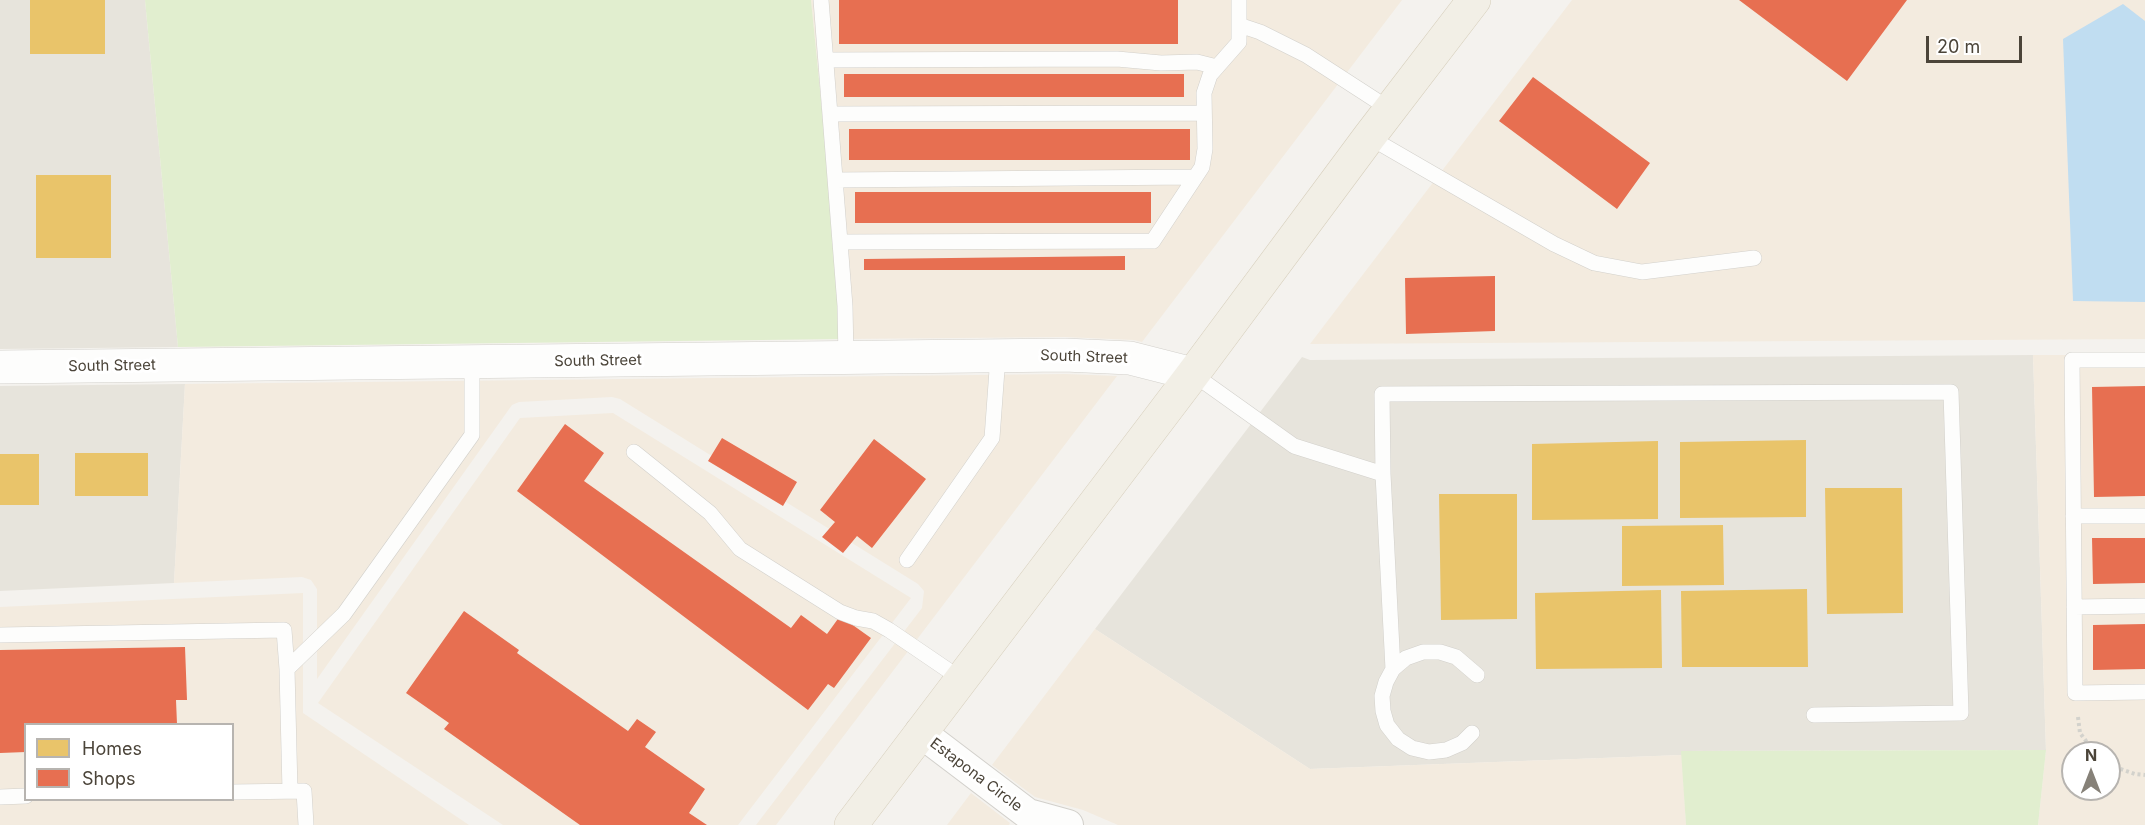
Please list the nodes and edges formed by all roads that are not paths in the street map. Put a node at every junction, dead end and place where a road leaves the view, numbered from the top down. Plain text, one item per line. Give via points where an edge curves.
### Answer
1 (821, 0) edge
2 (1239, 0) edge
3 (1474, 0) edge
4 (1239, 25) junction
5 (826, 60) junction
6 (1217, 67) junction
7 (1391, 110) junction
8 (1204, 113) junction
9 (830, 114) junction
10 (1368, 137) junction
11 (1195, 177) junction
12 (835, 180) junction
13 (840, 242) junction
14 (1754, 258) dead end
15 (998, 356) junction
16 (846, 358) junction
17 (2145, 360) edge
18 (472, 363) junction
19 (0, 367) edge
20 (1193, 374) junction
21 (634, 452) dead end
22 (1383, 474) junction
23 (2073, 516) junction
24 (2145, 516) edge
25 (907, 560) dead end
26 (2145, 606) edge
27 (2074, 607) junction
28 (0, 635) edge
29 (287, 669) junction
30 (1393, 669) junction
31 (1477, 675) dead end
32 (961, 679) junction
33 (2145, 692) edge
34 (1814, 715) dead end
35 (920, 732) junction
36 (1472, 733) dead end
37 (290, 791) junction
38 (234, 792) edge
39 (24, 796) edge
40 (0, 797) edge
41 (306, 825) edge
42 (851, 825) edge
43 (1068, 825) edge

1 - 5 lane
2 - 4 lane
3 - 7 main road
4 - 6 lane via 1239,42
4 - 7 lane via 1306,55
5 - 6 lane via 1117,59 1197,62
5 - 9 lane
6 - 8 lane via 1204,93
7 - 10 main road
8 - 9 lane
8 - 11 lane via 1205,149 1202,167
9 - 12 lane
10 - 14 lane via 1594,263 1642,272
10 - 20 main road
11 - 12 lane
11 - 13 lane via 1153,241
12 - 13 lane
13 - 16 lane
15 - 16 street, South Street
15 - 20 street, South Street via 1118,357
15 - 25 lane via 992,438
16 - 18 street, South Street
17 - 23 lane via 2072,360
18 - 19 street, South Street
18 - 29 lane via 472,435 344,614
20 - 22 lane via 1294,446
20 - 32 main road
21 - 32 lane via 710,513 740,549 840,612 889,630
22 - 30 lane
22 - 34 lane via 1382,394 1951,392 1960,713
23 - 24 lane
23 - 27 lane
26 - 27 lane
27 - 33 lane via 2075,693
28 - 29 lane via 284,630
29 - 37 lane
30 - 31 lane via 1406,658 1440,652 1456,657
30 - 36 lane via 1382,696 1383,711 1387,725 1398,739 1429,752 1462,743
32 - 35 main road
35 - 42 main road
35 - 43 street, Estapona Circle via 1028,814
37 - 38 lane
37 - 41 lane via 304,791
39 - 40 lane

